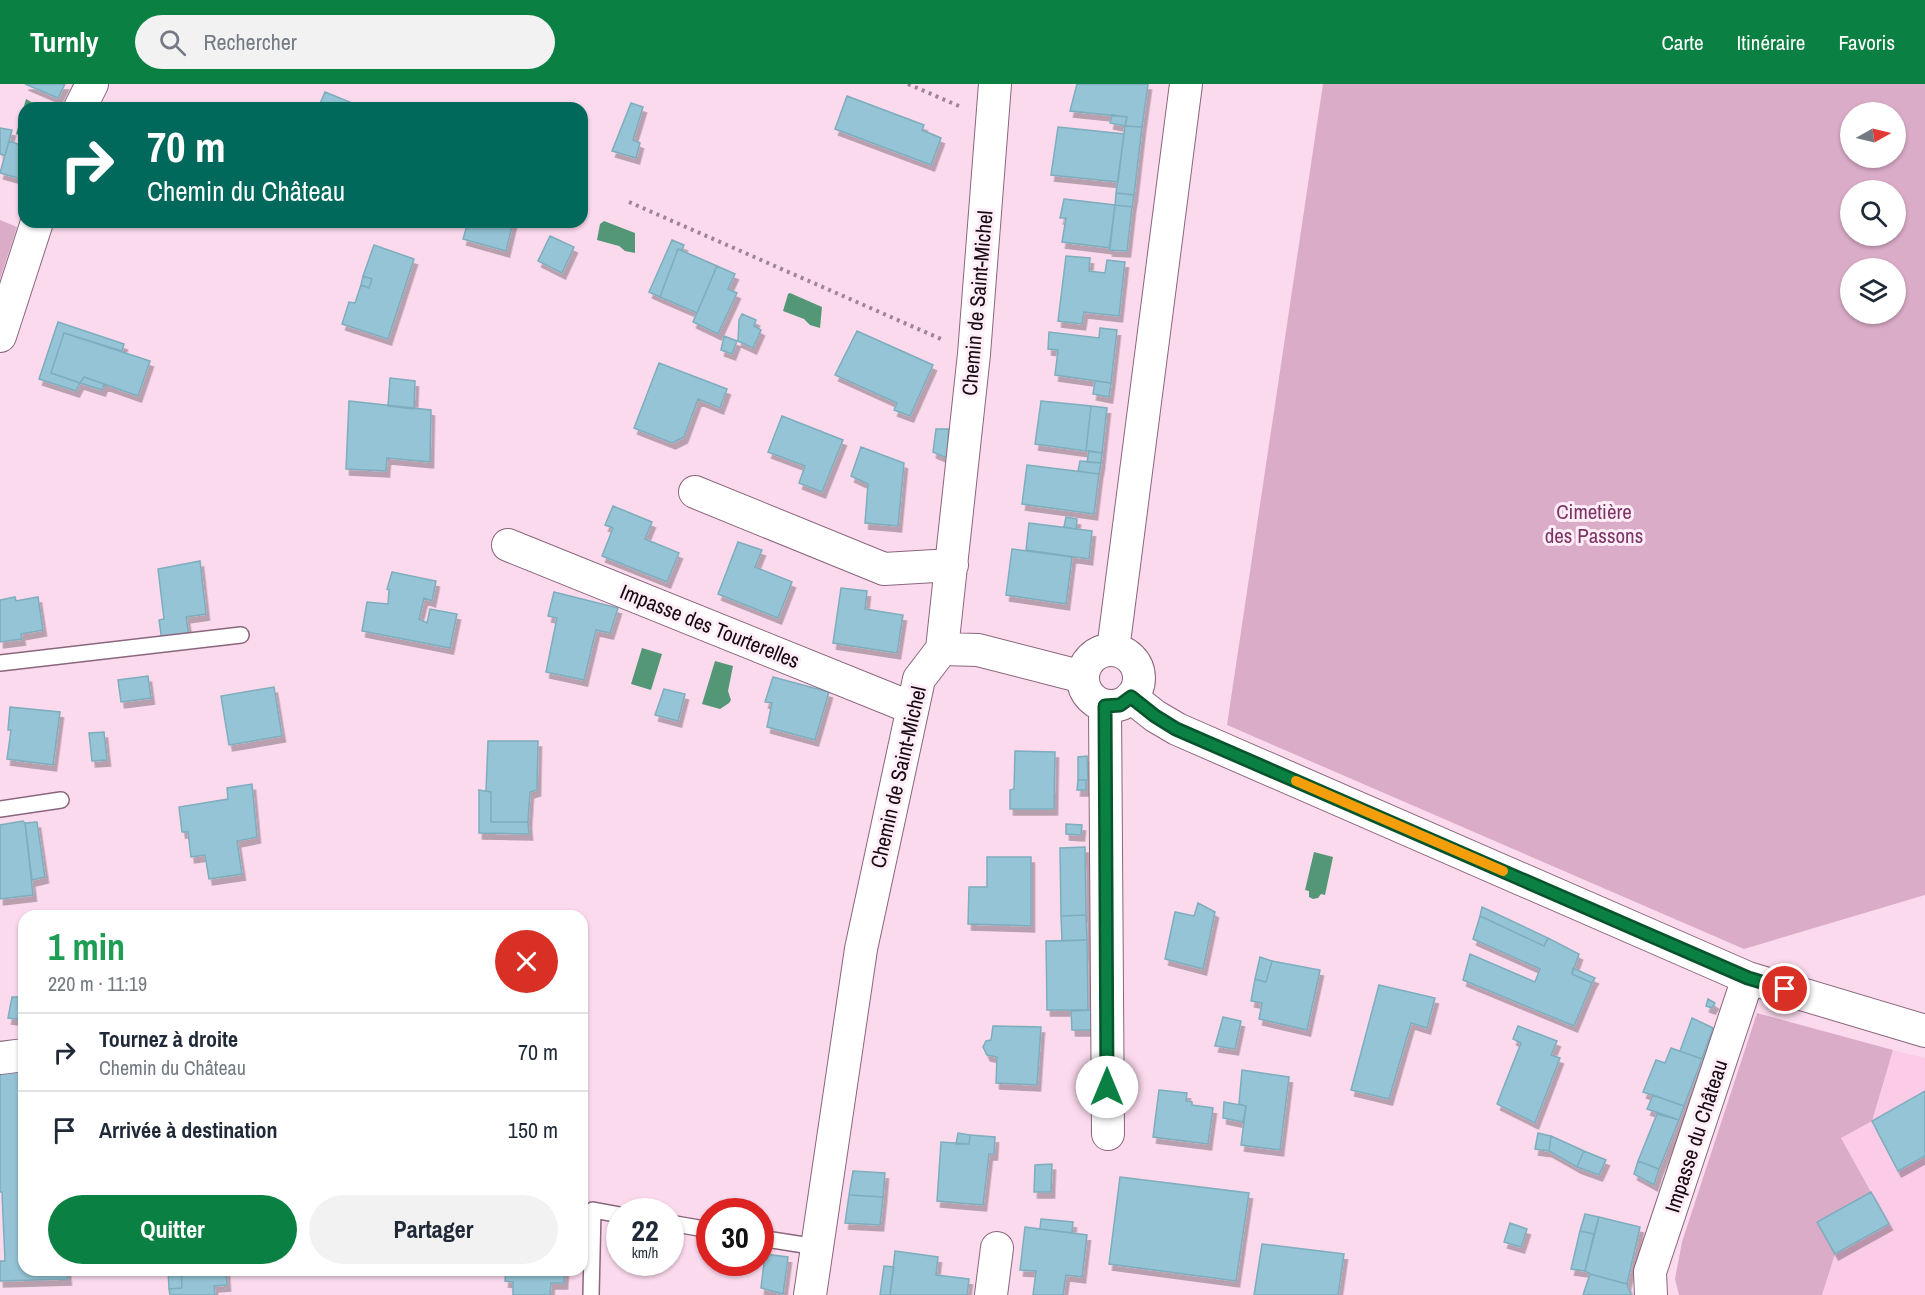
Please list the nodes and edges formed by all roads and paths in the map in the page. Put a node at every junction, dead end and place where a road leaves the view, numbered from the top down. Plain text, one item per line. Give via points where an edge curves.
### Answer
1 (92, 84) edge
2 (908, 84) edge
3 (995, 84) edge
4 (1186, 84) edge
5 (84, 102) edge
6 (992, 120) junction
7 (628, 202) dead end
8 (35, 228) edge
9 (0, 336) edge
10 (974, 354) junction
11 (695, 492) dead end
12 (508, 544) dead end
13 (952, 565) junction
14 (241, 635) dead end
15 (942, 649) junction
16 (1113, 650) junction
17 (0, 663) edge
18 (1083, 677) junction
19 (1118, 701) junction
20 (912, 708) junction
21 (62, 800) dead end
22 (0, 809) edge
23 (1748, 978) junction
24 (1925, 1031) edge
25 (18, 1056) edge
26 (0, 1058) edge
27 (1107, 1134) dead end
28 (606, 1212) edge
29 (774, 1240) edge
30 (817, 1247) junction
31 (998, 1248) dead end
32 (591, 1295) edge
33 (810, 1295) edge
34 (992, 1295) edge
35 (1651, 1295) edge

1 - 5 street
2 - 6 path
3 - 6 street, Chemin de Saint-Michel
4 - 16 street
6 - 10 street, Chemin de Saint-Michel
7 - 10 path
8 - 9 street
10 - 13 street, Chemin de Saint-Michel
11 - 13 street via 884,569
12 - 20 street, Impasse des Tourterelles
13 - 15 street, Chemin de Saint-Michel
14 - 17 lane
15 - 18 street via 978,650
15 - 20 street, Chemin de Saint-Michel via 919,679
16 - 18 street via 1096,655
16 - 19 street via 1130,657 1139,674 1138,684
18 - 19 street via 1094,700
19 - 23 street
19 - 27 street
20 - 30 street, Chemin de Saint-Michel via 861,949
21 - 22 lane
23 - 24 street
23 - 35 street, Impasse du Château via 1650,1272
25 - 26 street
28 - 32 lane via 593,1210
29 - 30 lane
30 - 33 street, Chemin de Saint-Michel
31 - 34 street

